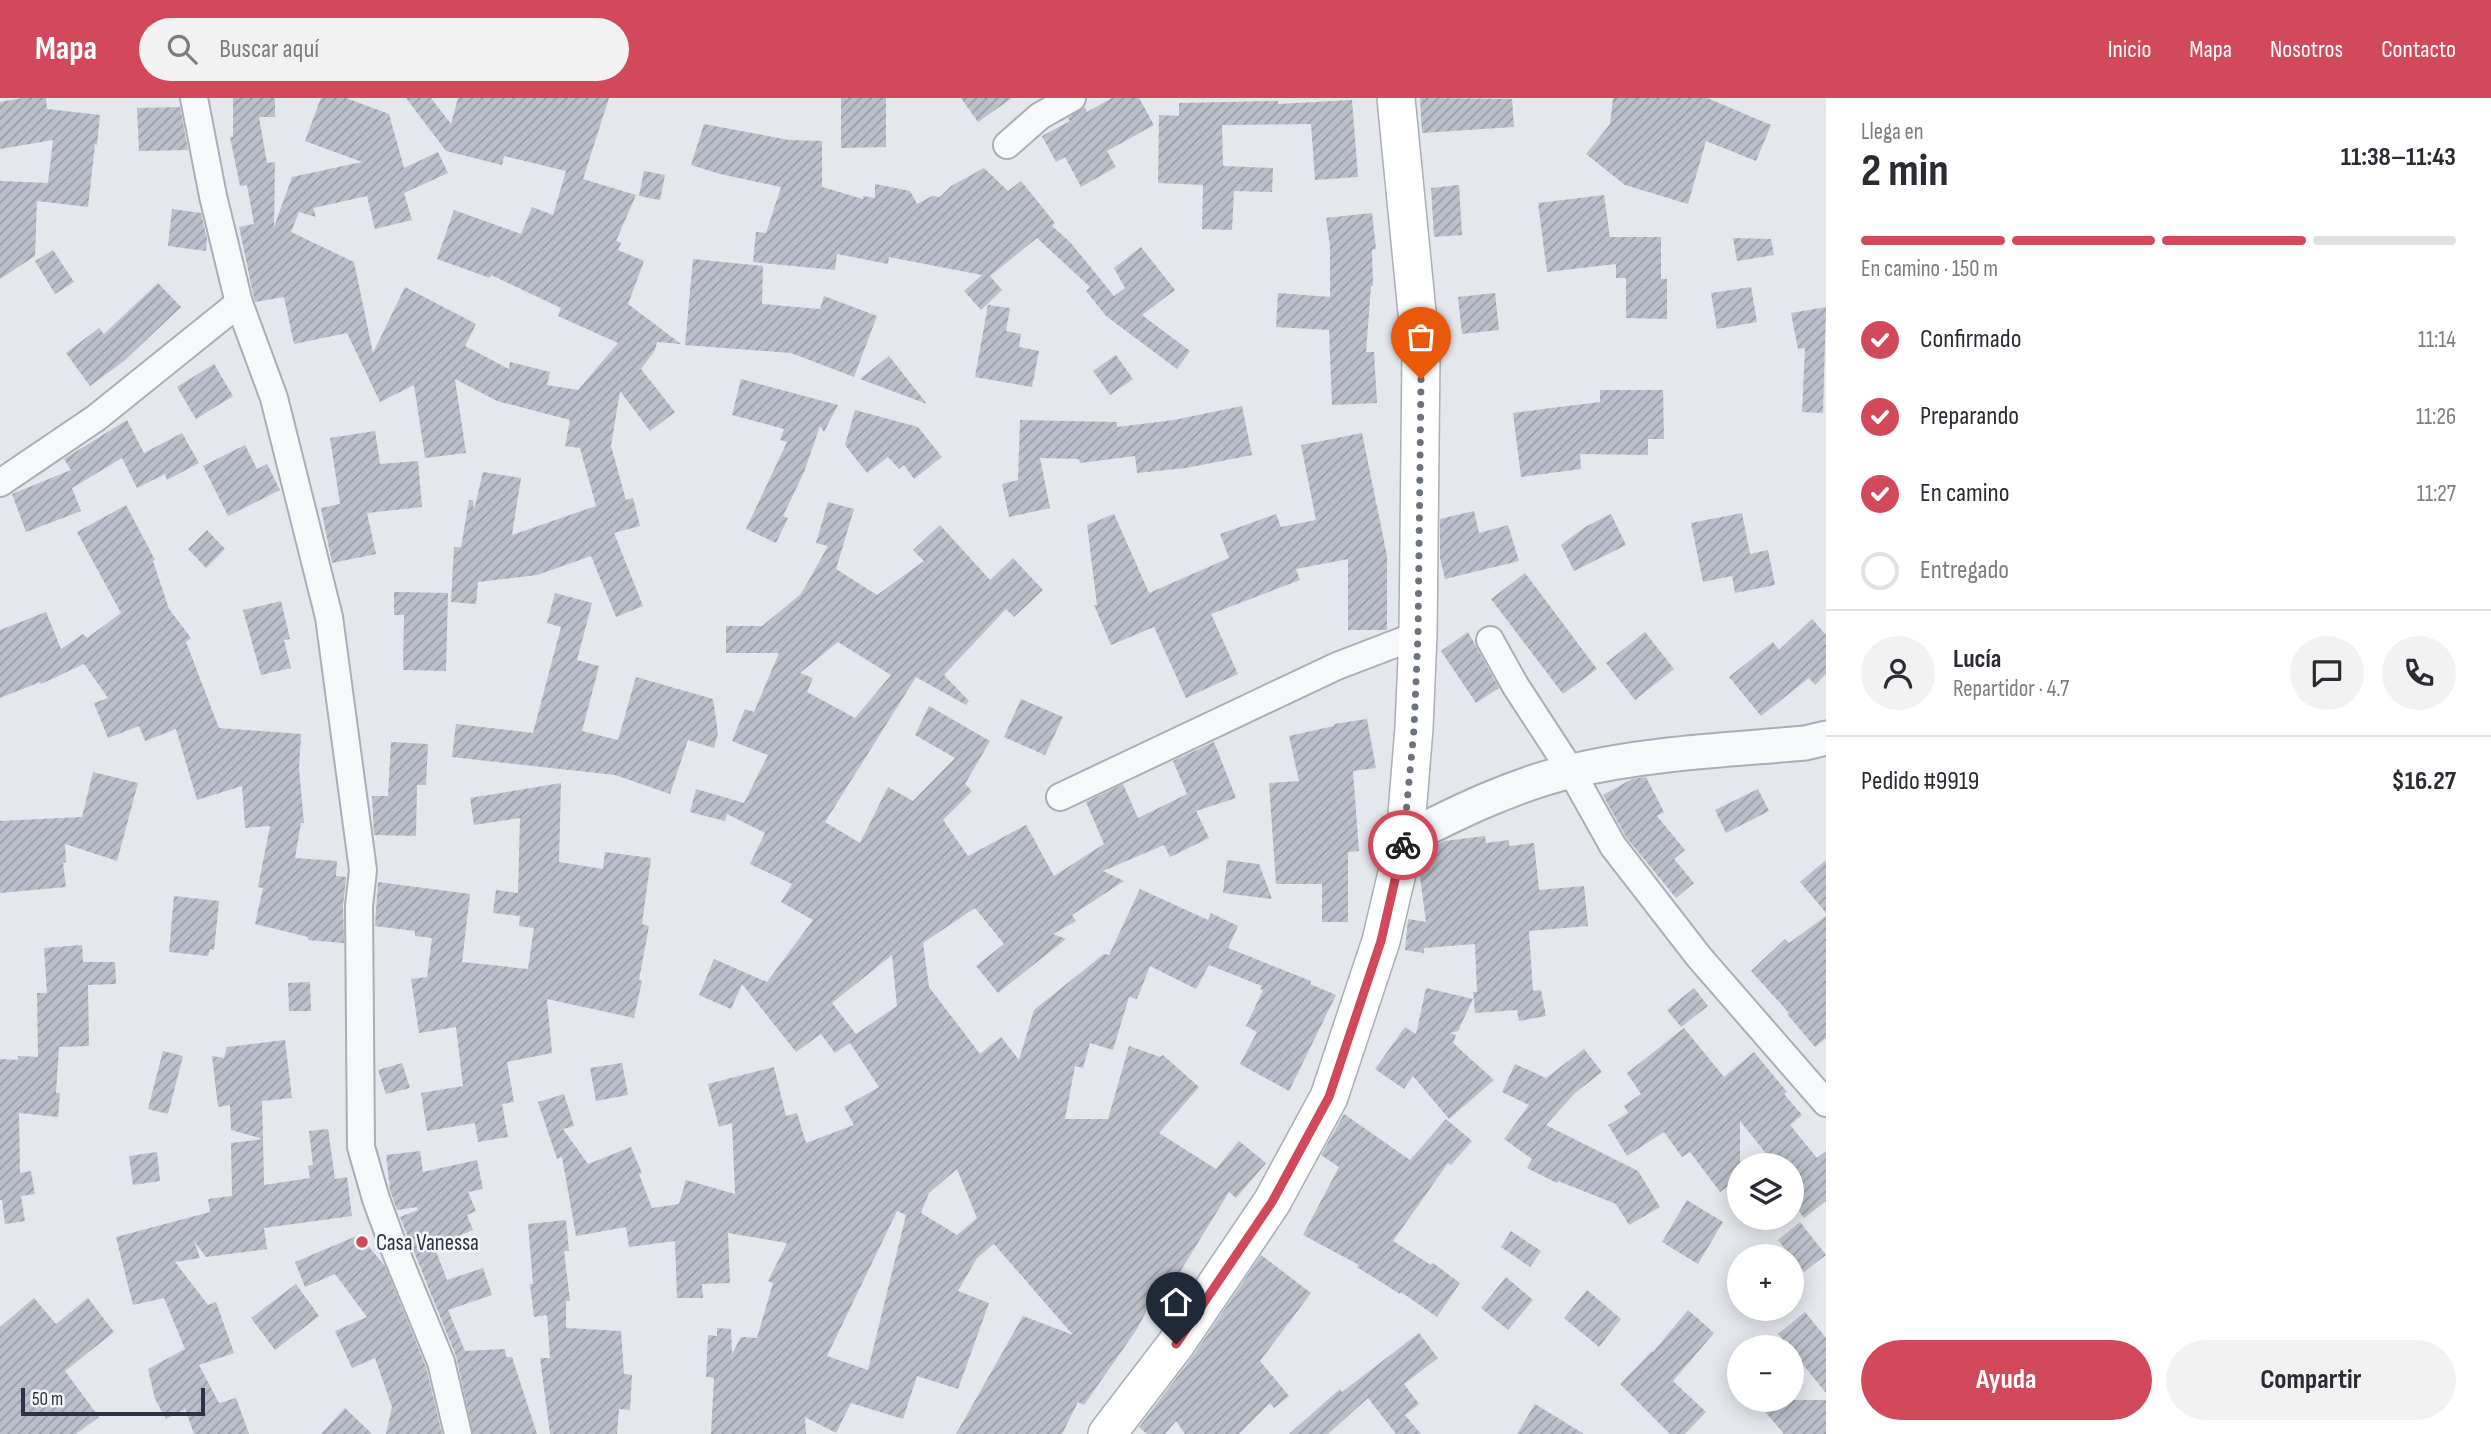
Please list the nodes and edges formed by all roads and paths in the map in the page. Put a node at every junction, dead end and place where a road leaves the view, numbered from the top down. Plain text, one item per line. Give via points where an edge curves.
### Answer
1 (194, 98) edge
2 (1072, 98) edge
3 (1396, 98) edge
4 (1007, 145) dead end
5 (239, 303) junction
6 (0, 483) edge
7 (1418, 635) junction
8 (1490, 640) dead end
9 (1826, 738) edge
10 (1571, 771) junction
11 (1060, 797) dead end
12 (1405, 839) junction
13 (1826, 1103) edge
14 (458, 1434) edge
15 (1107, 1434) edge

1 - 5 street
2 - 4 street via 1040,116
3 - 7 main road via 1421,354
5 - 6 street via 96,418
5 - 14 street via 274,398 329,617 346,734 363,870 359,906 361,1147 385,1223 441,1362
7 - 11 street via 1337,666
7 - 12 main road
8 - 10 street
9 - 10 street
10 - 12 street via 1477,803
10 - 13 street via 1613,846 1699,957
12 - 15 main road via 1381,941 1329,1097 1272,1202 1176,1344

